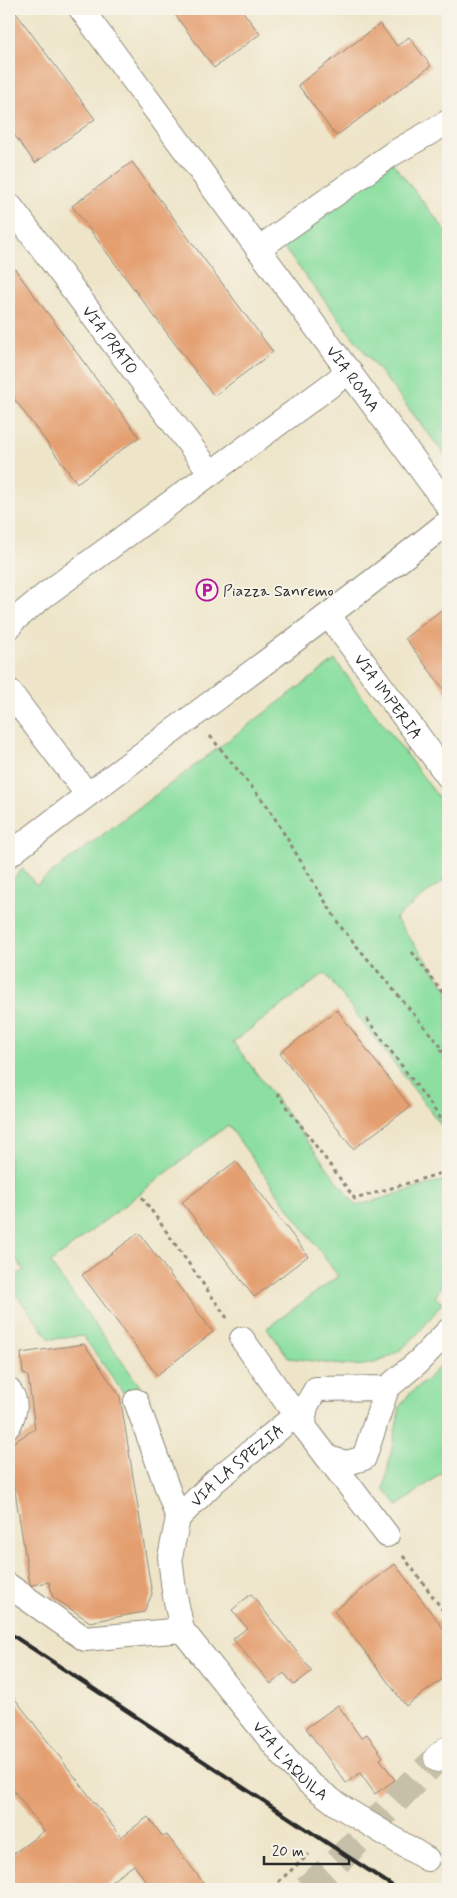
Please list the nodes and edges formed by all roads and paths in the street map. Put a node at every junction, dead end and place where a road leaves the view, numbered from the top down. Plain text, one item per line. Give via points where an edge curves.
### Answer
1 (81, 9) edge
2 (448, 122) edge
3 (11, 207) dead end
4 (258, 250) junction
5 (350, 371) junction
6 (211, 473) junction
7 (448, 506) edge
8 (448, 522) edge
9 (329, 616) junction
10 (9, 627) edge
11 (9, 691) edge
12 (194, 716) junction
13 (448, 776) edge
14 (87, 794) junction
15 (9, 855) edge
16 (412, 952) dead end
17 (448, 1000) edge
18 (368, 1019) dead end
19 (439, 1046) junction
20 (448, 1055) edge
21 (448, 1067) edge
22 (278, 1093) dead end
23 (448, 1128) edge
24 (448, 1171) edge
25 (142, 1197) dead end
26 (448, 1331) edge
27 (242, 1338) joint
28 (274, 1384) junction
29 (387, 1388) junction
30 (316, 1389) junction
31 (9, 1390) edge
32 (136, 1401) dead end
33 (300, 1421) junction
34 (9, 1425) edge
35 (328, 1458) junction
36 (364, 1458) junction
37 (361, 1501) junction
38 (178, 1518) junction
39 (387, 1535) joint
40 (9, 1586) edge
41 (448, 1617) edge
42 (182, 1630) junction
43 (309, 1854) dead end
44 (426, 1859) dead end
45 (275, 1889) edge

1 - 4 street, VIA ROMA
2 - 4 street via 392,154
3 - 6 street, VIA PRATO
4 - 5 street, VIA ROMA
5 - 6 street
5 - 7 street, VIA ROMA
6 - 10 street via 45,595
8 - 9 street
9 - 12 street
9 - 13 street, VIA IMPERIA
11 - 14 street
12 - 14 street
12 - 19 path via 268,808 340,926
14 - 15 street
16 - 17 path
18 - 23 path
19 - 20 path
19 - 21 path
22 - 24 path via 356,1199
25 - 27 path
26 - 29 street
27 - 28 street, VIA LA SPEZIA
28 - 30 street
28 - 33 street, VIA LA SPEZIA
29 - 30 street
29 - 36 street
30 - 33 street, VIA LA SPEZIA
31 - 34 street via 15,1405
32 - 38 street
33 - 35 street, VIA LA SPEZIA
33 - 38 street, VIA LA SPEZIA via 215,1480
35 - 36 street via 347,1463
35 - 37 street, VIA LA SPEZIA
36 - 37 street
37 - 39 street, VIA LA SPEZIA
38 - 42 street, VIA L'AQUILA via 170,1557
39 - 41 path
40 - 42 street via 85,1639
42 - 44 street, VIA L'AQUILA via 309,1783 338,1805
43 - 45 path via 276,1884

